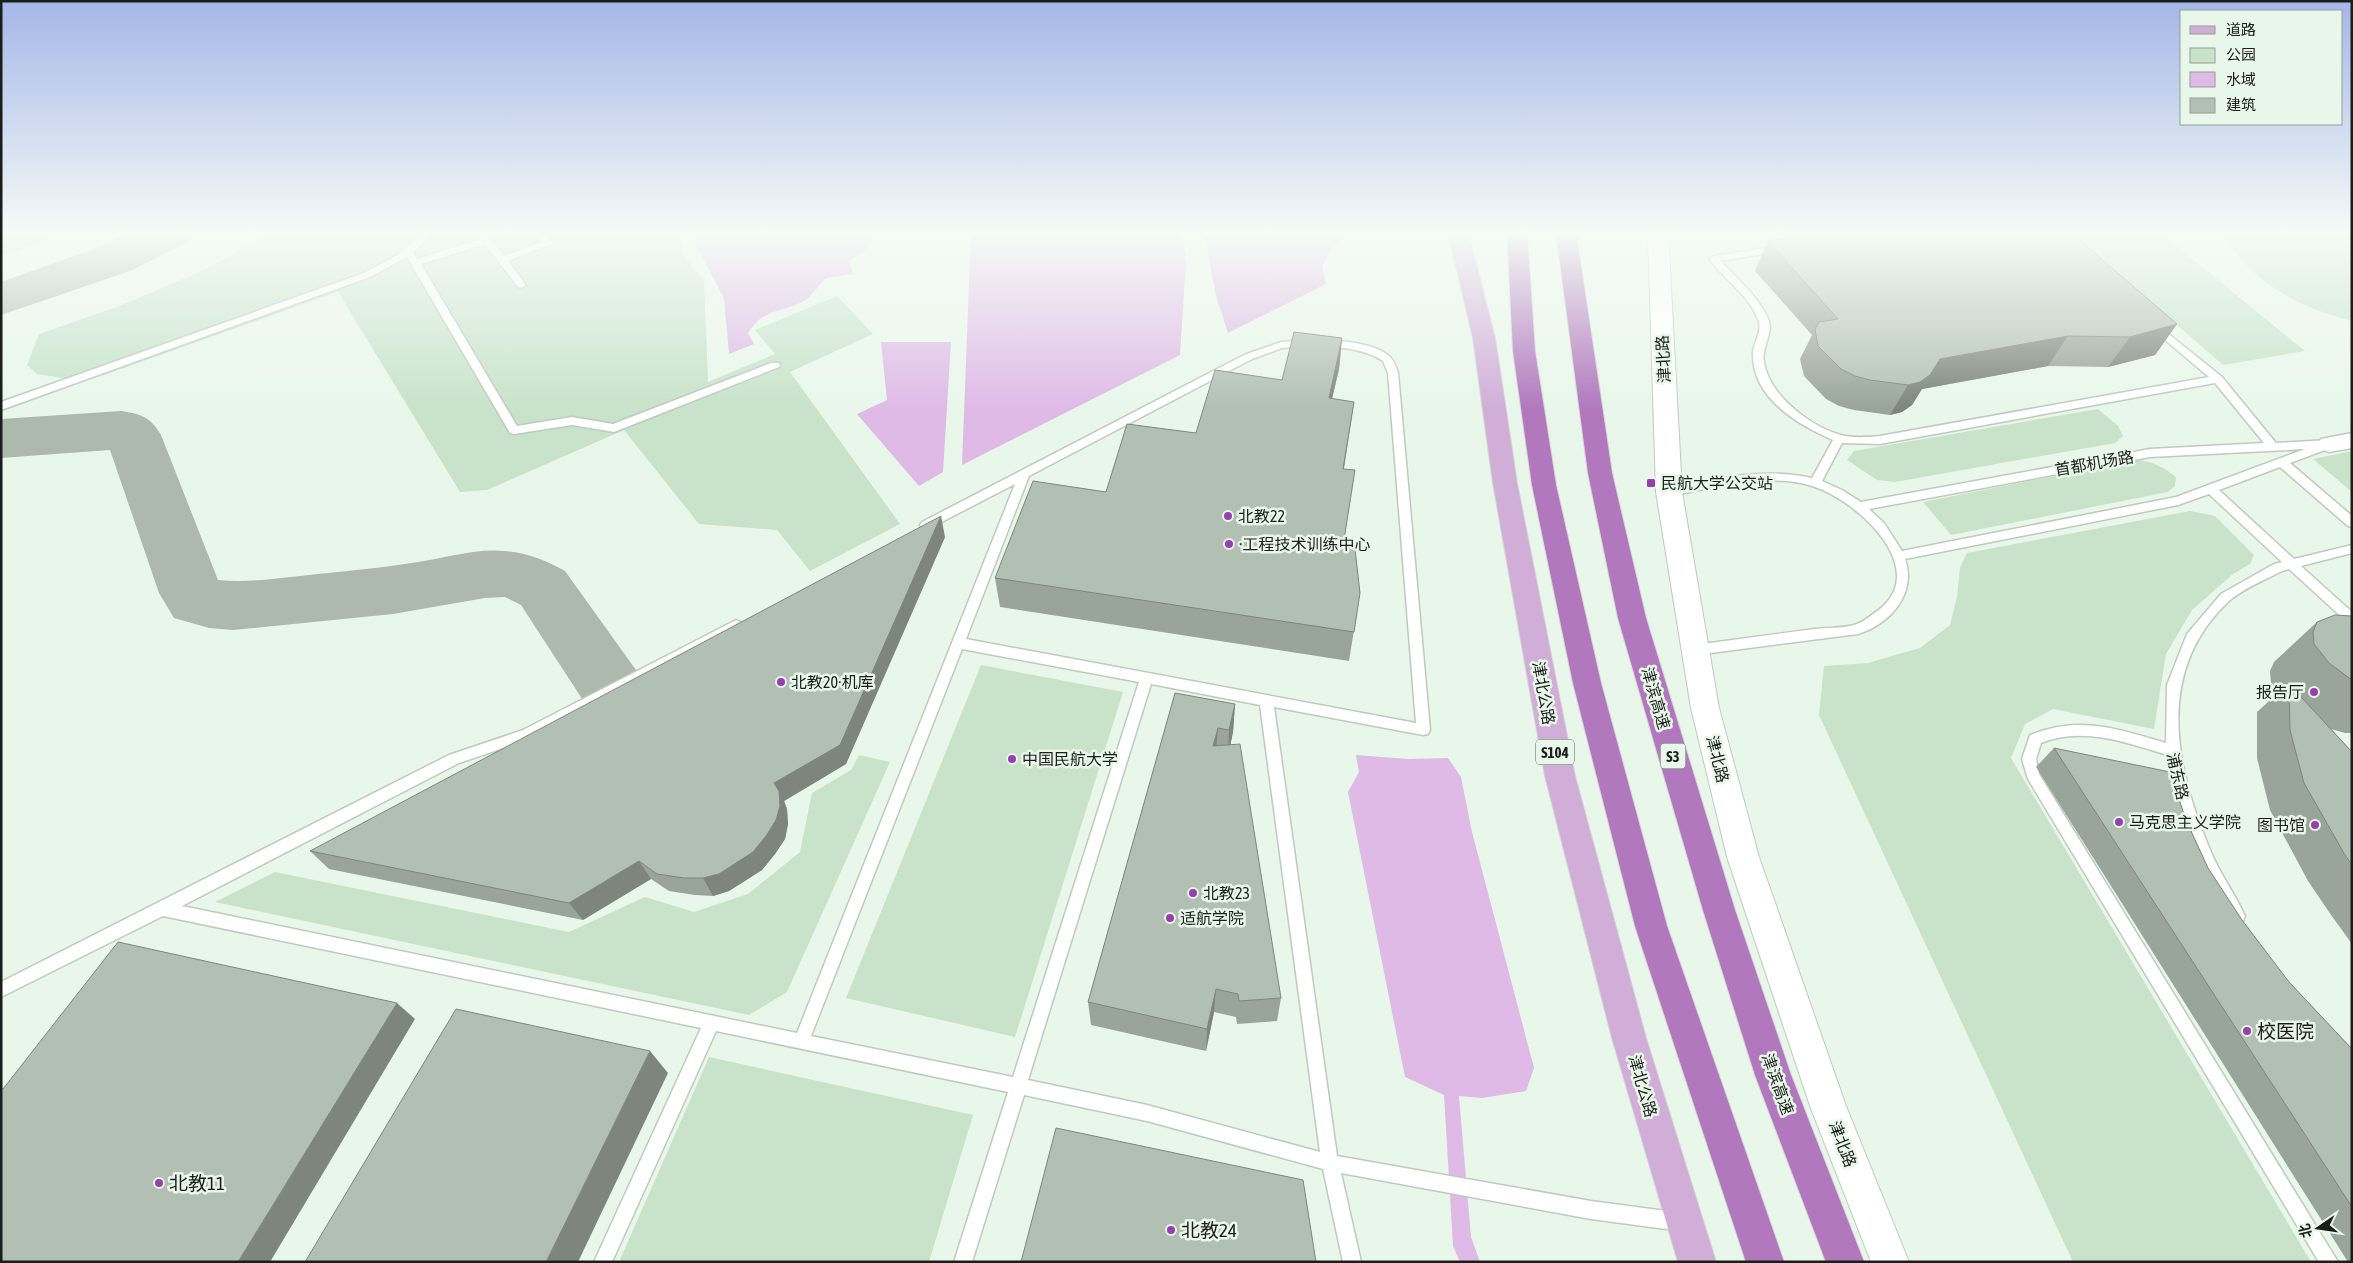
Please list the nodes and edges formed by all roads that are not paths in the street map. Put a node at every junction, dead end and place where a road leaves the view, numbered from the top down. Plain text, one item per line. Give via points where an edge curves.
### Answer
1 (322, 291) edge
2 (432, 291) edge
3 (1460, 291) edge
4 (1472, 291) edge
5 (1520, 291) edge
6 (1574, 291) edge
7 (1660, 291) edge
8 (1741, 291) edge
9 (2143, 316) edge
10 (775, 365) dead end
11 (2218, 379) junction
12 (1, 406) edge
13 (1839, 438) junction
14 (2352, 440) edge
15 (2329, 444) junction
16 (2273, 447) junction
17 (2282, 463) junction
18 (1025, 472) junction
19 (1815, 482) junction
20 (2211, 489) junction
21 (1669, 492) junction
22 (1861, 506) junction
23 (2352, 523) edge
24 (914, 532) edge
25 (2352, 549) edge
26 (1899, 556) junction
27 (2290, 562) junction
28 (749, 619) edge
29 (2352, 620) edge
30 (958, 644) junction
31 (1695, 650) junction
32 (1147, 678) junction
33 (1266, 700) junction
34 (2172, 750) junction
35 (162, 908) junction
36 (2247, 929) edge
37 (1, 990) edge
38 (712, 1022) junction
39 (802, 1040) junction
40 (1018, 1086) junction
41 (1330, 1163) junction
42 (1666, 1220) junction
43 (603, 1262) edge
44 (963, 1262) edge
45 (1352, 1262) edge
46 (1679, 1262) edge
47 (1697, 1262) edge
48 (1765, 1262) edge
49 (1845, 1262) edge
50 (1890, 1262) edge
51 (2329, 1262) edge

1 - 12 lane
2 - 10 lane via 514,430 572,421 614,428
3 - 42 main road, 津北公路 / S104 via 1470,330 1492,479 1544,774 1594,974
4 - 47 main road, 津北公路 / S104 via 1484,338 1505,483 1560,776 1629,1038
5 - 48 highway via 1524,351 1544,485 1587,683 1651,926
6 - 49 highway, 津滨高速 / S3 via 1600,473 1632,618 1719,910 1773,1075
7 - 21 street, 津北路
8 - 13 lane via 1764,322 1764,336 1758,352 1760,372 1770,390 1788,410
9 - 11 lane
11 - 13 lane via 1880,440 1859,442
11 - 16 lane
13 - 19 lane
14 - 15 street, 首都机场路
15 - 16 lane, 首都机场路
15 - 17 lane, 首都机场路
16 - 22 lane, 首都机场路 via 2150,453
17 - 20 lane, 首都机场路
17 - 23 lane
18 - 24 lane
18 - 30 lane
18 - 33 lane via 1248,357 1282,345 1310,342 1369,350 1387,360 1393,374 1423,730
19 - 21 lane via 1766,478
19 - 22 lane
20 - 26 lane, 首都机场路 via 2178,501
20 - 27 lane
21 - 31 street, 津北路
22 - 26 lane via 1883,526
25 - 27 lane, 浦东路
26 - 31 lane via 1904,574 1900,593 1888,611 1861,628
27 - 29 lane
27 - 34 lane, 浦东路 via 2236,589 2209,612 2188,641 2171,693
28 - 35 lane via 528,734 454,759
30 - 32 lane
30 - 39 lane
31 - 50 street, 津北路 via 1705,708 1743,857 1828,1106
32 - 33 lane
32 - 40 lane
33 - 41 lane
34 - 36 lane, 浦东路 via 2182,797 2194,831 2220,885
34 - 51 lane via 2083,729 2048,732 2035,739 2029,759 2033,775
35 - 37 lane
35 - 38 lane
38 - 39 lane
38 - 43 lane
39 - 40 lane
40 - 41 lane via 1148,1113
40 - 44 lane
41 - 42 lane via 1591,1210
41 - 45 lane
42 - 46 main road, 津北公路 / S104

